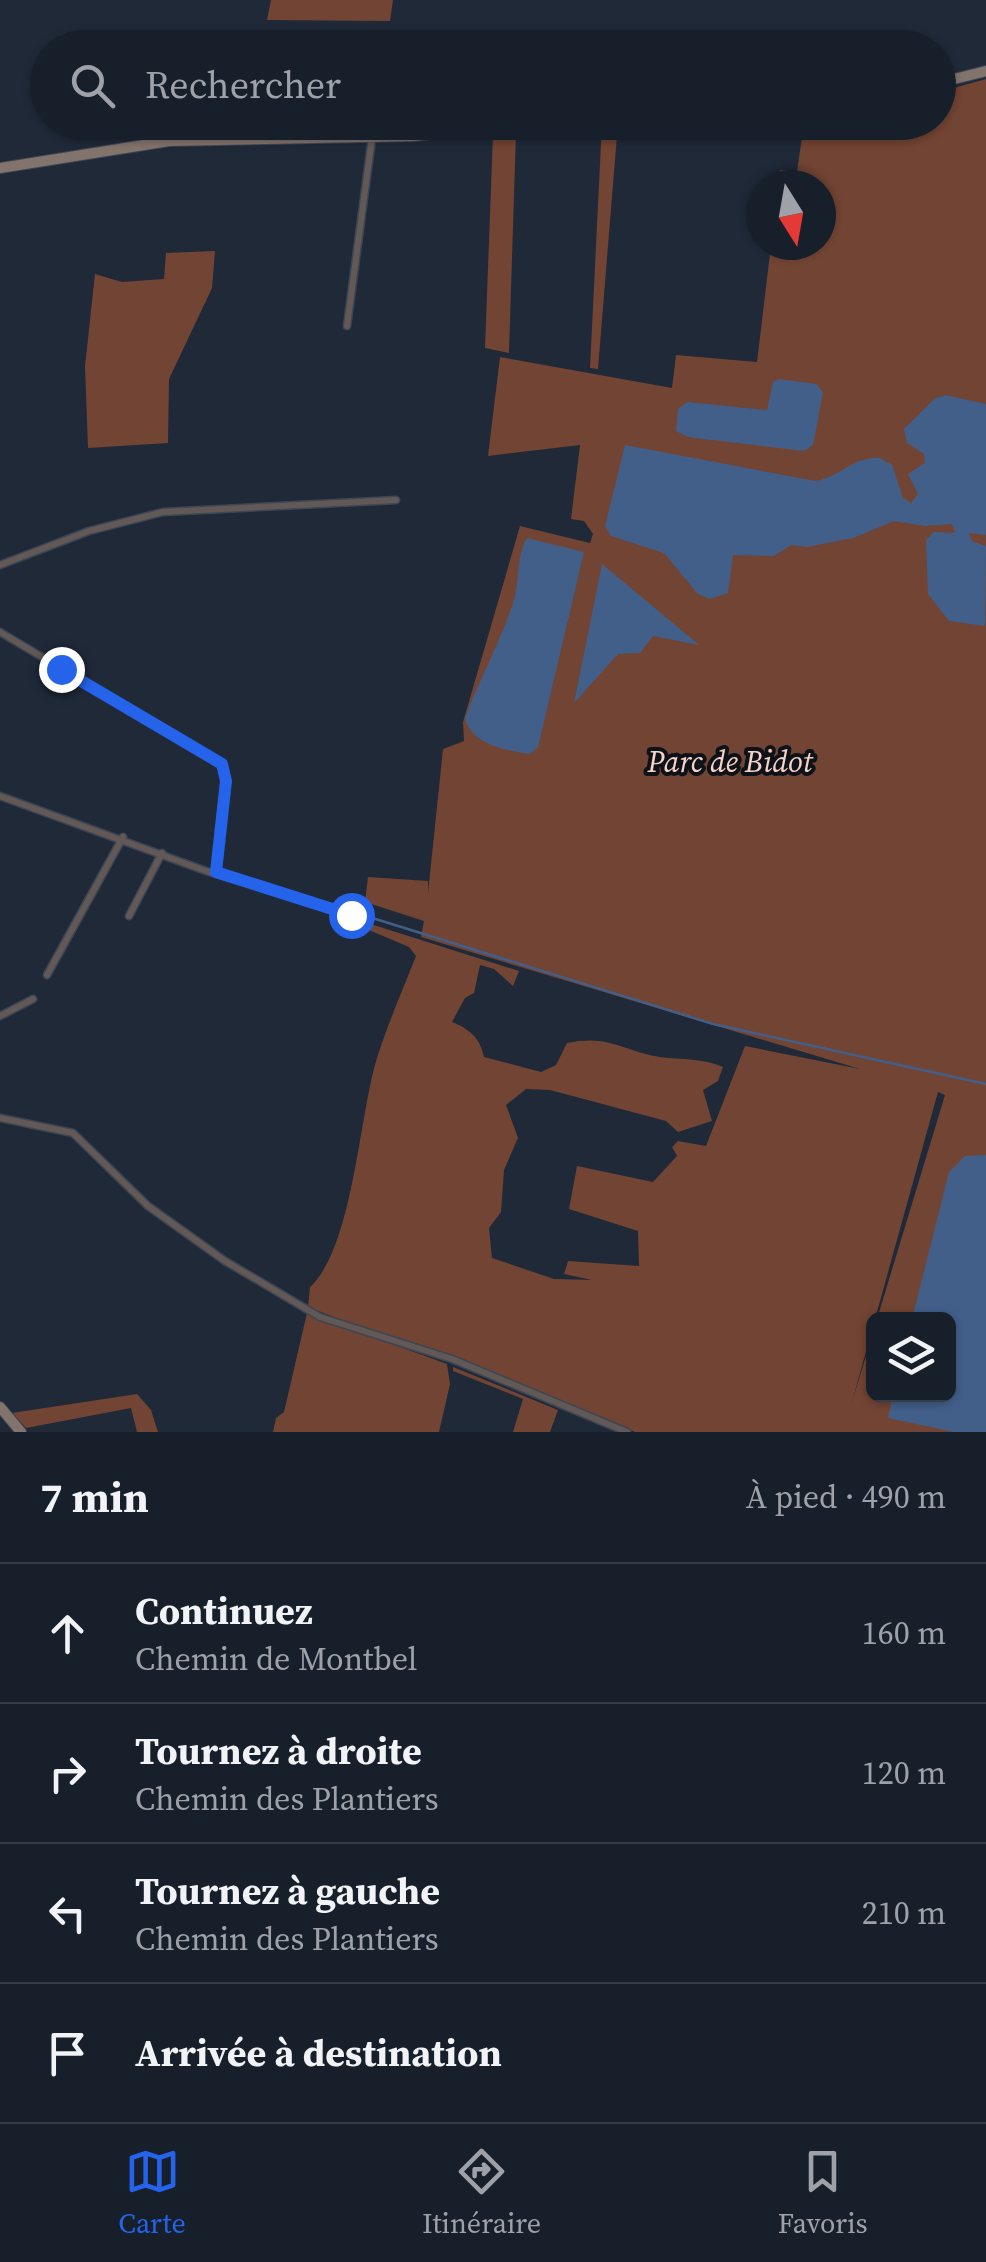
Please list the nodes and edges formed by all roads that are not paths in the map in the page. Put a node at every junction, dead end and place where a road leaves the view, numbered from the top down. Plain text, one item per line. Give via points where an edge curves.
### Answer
1 (986, 71) edge
2 (956, 78) edge
3 (270, 140) edge
4 (372, 140) edge
5 (0, 168) edge
6 (347, 326) dead end
7 (396, 500) dead end
8 (0, 565) edge
9 (0, 632) edge
10 (0, 796) edge
11 (123, 837) junction
12 (162, 853) junction
13 (216, 872) junction
14 (129, 916) dead end
15 (359, 916) dead end
16 (48, 974) dead end
17 (33, 998) dead end
18 (0, 1016) edge
19 (0, 1118) edge
20 (0, 1408) edge
21 (21, 1432) edge
22 (627, 1432) edge

1 - 2 main road
3 - 5 main road via 169,142
4 - 6 street
7 - 8 street via 163,512
9 - 13 street via 222,764
10 - 11 street
11 - 12 street
11 - 16 street
12 - 13 street
12 - 14 street
13 - 15 street
17 - 18 street
19 - 22 street via 72,1133 148,1206 320,1317 452,1358
20 - 21 main road

